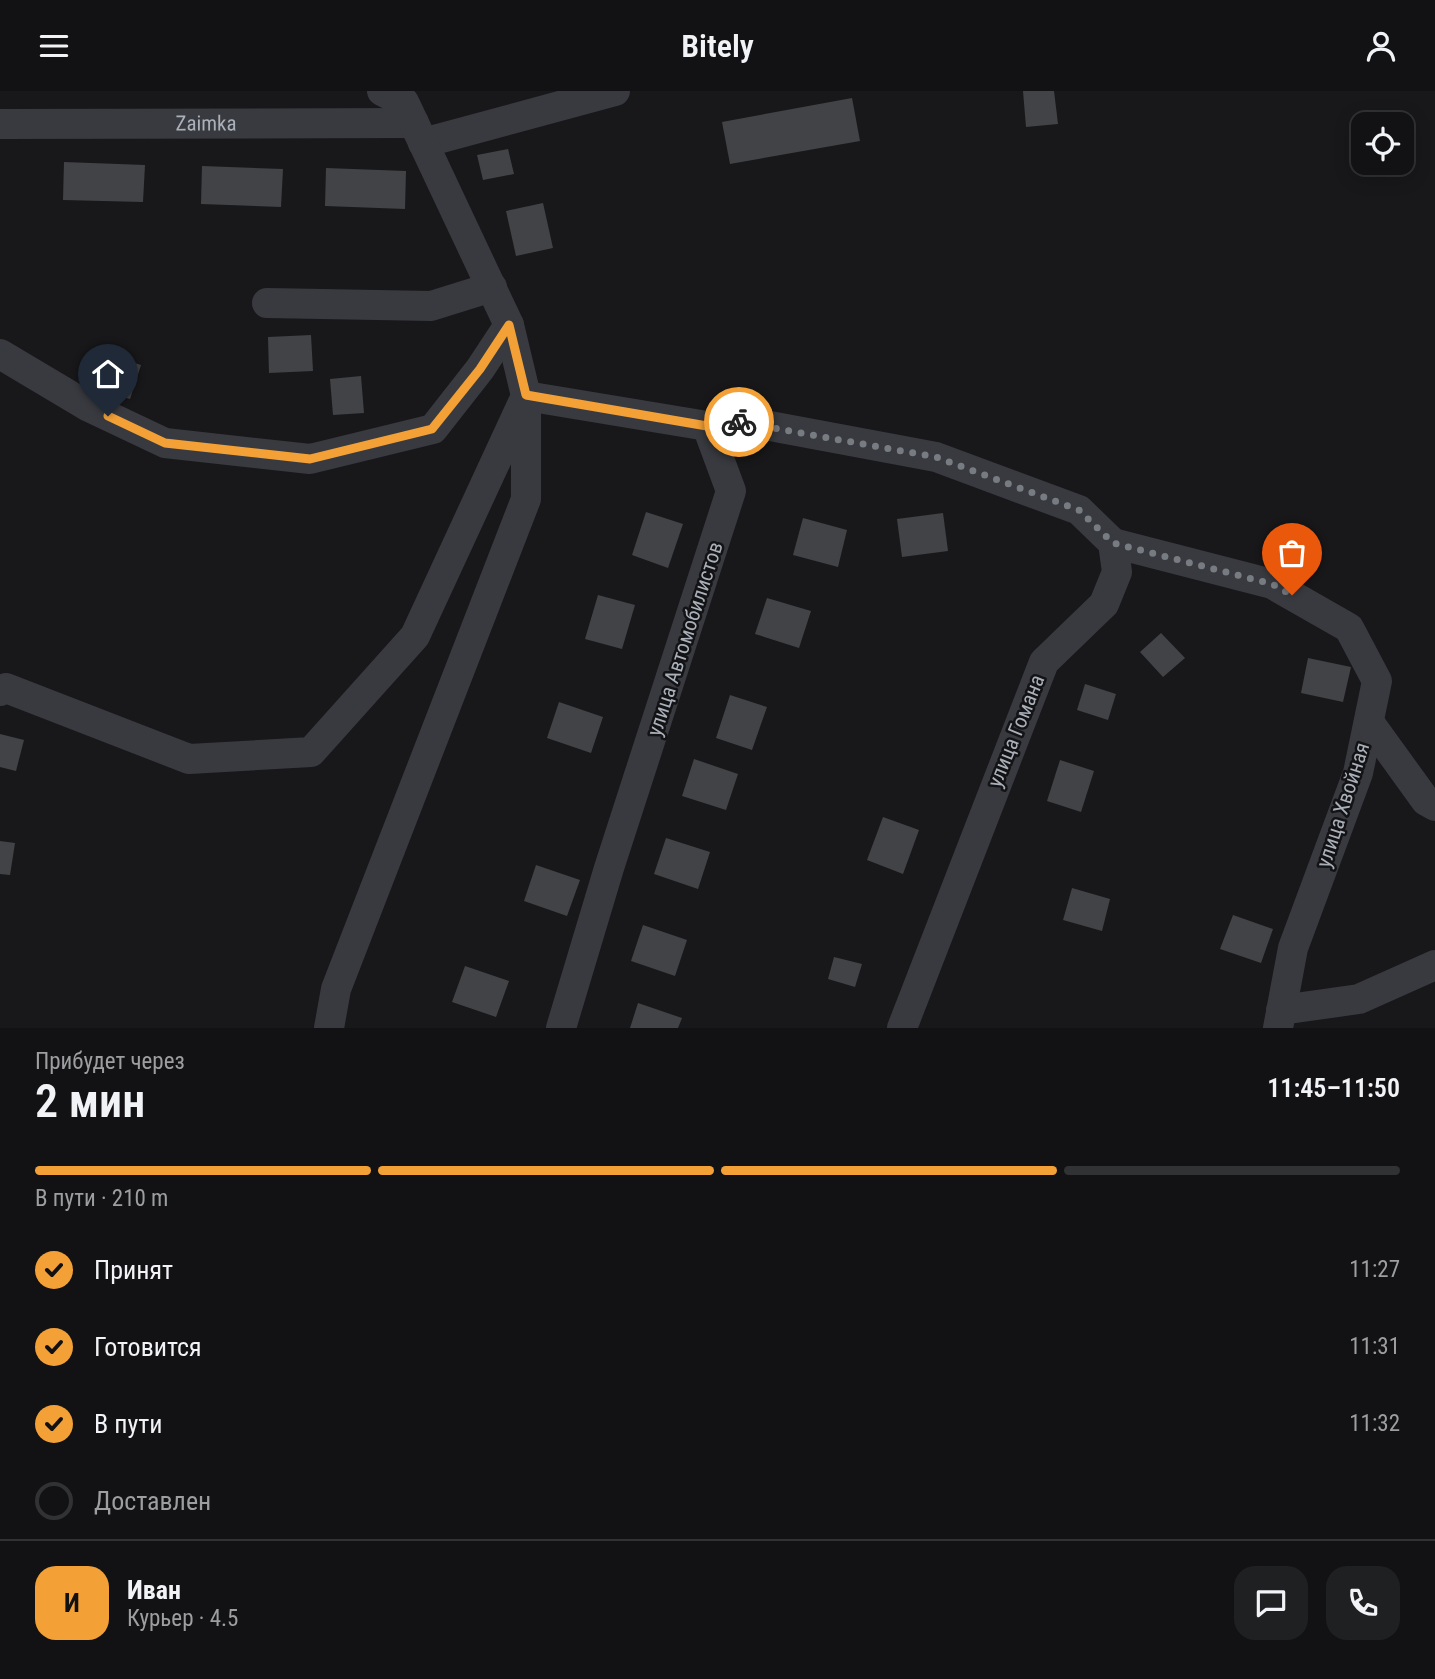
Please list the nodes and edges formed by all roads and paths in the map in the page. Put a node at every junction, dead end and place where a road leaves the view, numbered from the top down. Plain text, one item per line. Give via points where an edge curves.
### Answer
1 (615, 91) edge
2 (406, 115) edge
3 (0, 124) edge
4 (492, 287) junction
5 (267, 303) dead end
6 (509, 325) junction
7 (0, 354) edge
8 (526, 395) junction
9 (707, 426) junction
10 (1113, 543) junction
11 (0, 691) edge
12 (1369, 722) junction
13 (1435, 806) edge
14 (1435, 965) edge
15 (1279, 1019) edge
16 (329, 1028) edge
17 (561, 1028) edge
18 (902, 1028) edge

1 - 2 street, Zaimka
2 - 3 street, Zaimka
2 - 4 street
4 - 5 street via 431,306
4 - 6 street
6 - 7 street via 432,429 310,459 165,443 89,407
6 - 8 street
8 - 9 street
8 - 11 street via 415,636 311,752 189,759 6,688
8 - 16 street via 526,499 336,989
9 - 10 street via 743,421 936,457 1079,510
9 - 17 street, улица Автомобилистов via 731,491
10 - 12 street, улица Хвойная via 1272,584 1349,628 1377,681
10 - 18 street, улица Гомана via 1117,572 1104,604 1044,662
12 - 13 street via 1426,801
12 - 15 street, улица Хвойная via 1358,773 1293,948
14 - 15 street via 1359,999

